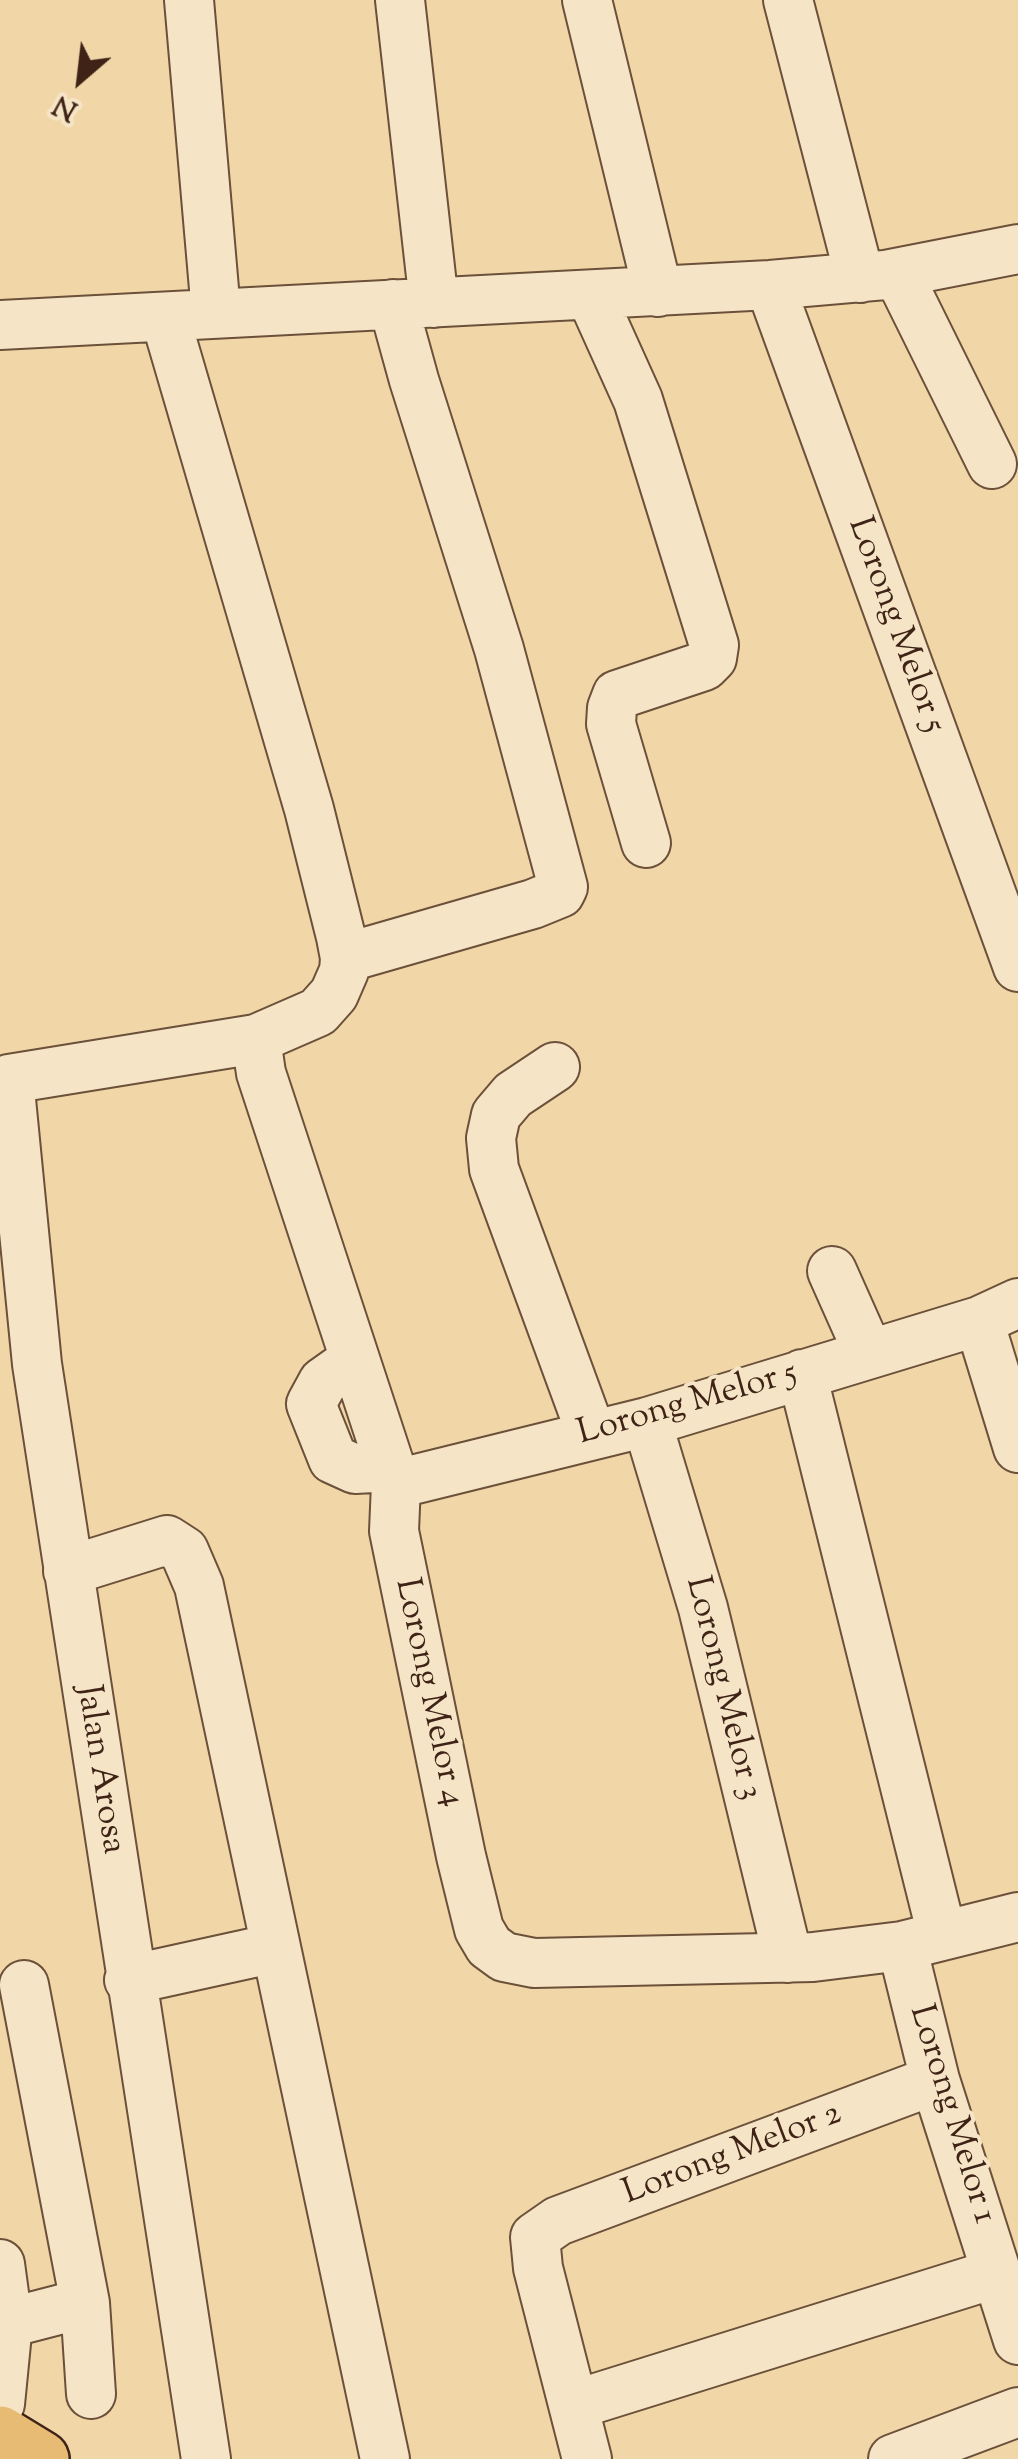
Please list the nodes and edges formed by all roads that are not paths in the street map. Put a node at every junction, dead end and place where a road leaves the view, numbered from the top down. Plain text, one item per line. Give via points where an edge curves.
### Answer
1 (189, 0) edge
2 (400, 0) edge
3 (587, 0) edge
4 (788, 0) edge
5 (1018, 248) edge
6 (879, 276) junction
7 (770, 285) junction
8 (658, 292) junction
9 (592, 296) junction
10 (413, 303) junction
11 (216, 312) junction
12 (164, 318) junction
13 (0, 325) edge
14 (992, 464) dead end
15 (646, 843) dead end
16 (345, 958) junction
17 (1018, 967) edge
18 (256, 1039) junction
19 (556, 1067) dead end
20 (832, 1272) dead end
21 (998, 1312) edge
22 (869, 1354) junction
23 (802, 1374) junction
24 (646, 1422) junction
25 (591, 1433) junction
26 (1018, 1448) edge
27 (394, 1475) junction
28 (68, 1571) junction
29 (1018, 1917) edge
30 (922, 1941) junction
31 (275, 1948) junction
32 (788, 1958) junction
33 (130, 1980) junction
34 (24, 1985) dead end
35 (934, 2080) junction
36 (0, 2264) edge
37 (997, 2273) junction
38 (85, 2303) junction
39 (8, 2323) junction
40 (1018, 2340) edge
41 (91, 2394) dead end
42 (0, 2404) edge
43 (574, 2405) junction
44 (1018, 2412) edge
45 (0, 2434) edge
46 (41, 2459) edge
47 (206, 2459) edge
48 (386, 2459) edge
49 (587, 2459) edge
50 (892, 2459) edge

1 - 11 street
2 - 10 street
3 - 8 street
4 - 6 street
5 - 6 street
6 - 7 street
6 - 14 street
7 - 8 street
7 - 17 street, Lorong Melor 5
8 - 9 street
9 - 10 street
9 - 15 street via 638,400 714,645 704,666 617,695 612,708
10 - 11 street
10 - 16 street via 414,380 499,649 563,886 532,904
11 - 12 street
12 - 13 street
12 - 16 street via 276,688
16 - 18 street via 334,994 318,1012
18 - 27 street, Lorong Melor 4 via 261,1074
18 - 28 street, Jalan Arosa via 9,1079 37,1364
19 - 25 street via 513,1095 496,1115 491,1138 494,1169
20 - 22 street
21 - 22 street, Lorong Melor 5
21 - 26 street
22 - 23 street, Lorong Melor 5
23 - 24 street, Lorong Melor 5
23 - 30 street, Lorong Melor 1
24 - 25 street, Lorong Melor 5
24 - 32 street, Lorong Melor 3 via 703,1608
25 - 27 street, Lorong Melor 5
27 - 32 street, Lorong Melor 4 via 394,1531 460,1856 489,1946 534,1963
28 - 31 street via 167,1540 184,1550 199,1586
28 - 33 street, Jalan Arosa
29 - 30 street, Lorong Melor 4
30 - 32 street, Lorong Melor 4
30 - 35 street, Lorong Melor 1
31 - 33 street
31 - 48 street
33 - 47 street, Jalan Arosa
34 - 38 street
35 - 37 street, Lorong Melor 1
35 - 43 street, Lorong Melor 2 via 558,2221 535,2238
36 - 39 street
37 - 40 street, Lorong Melor 1
37 - 43 street
38 - 39 street
38 - 41 street
39 - 42 street
43 - 49 street
44 - 50 street
45 - 46 main road

